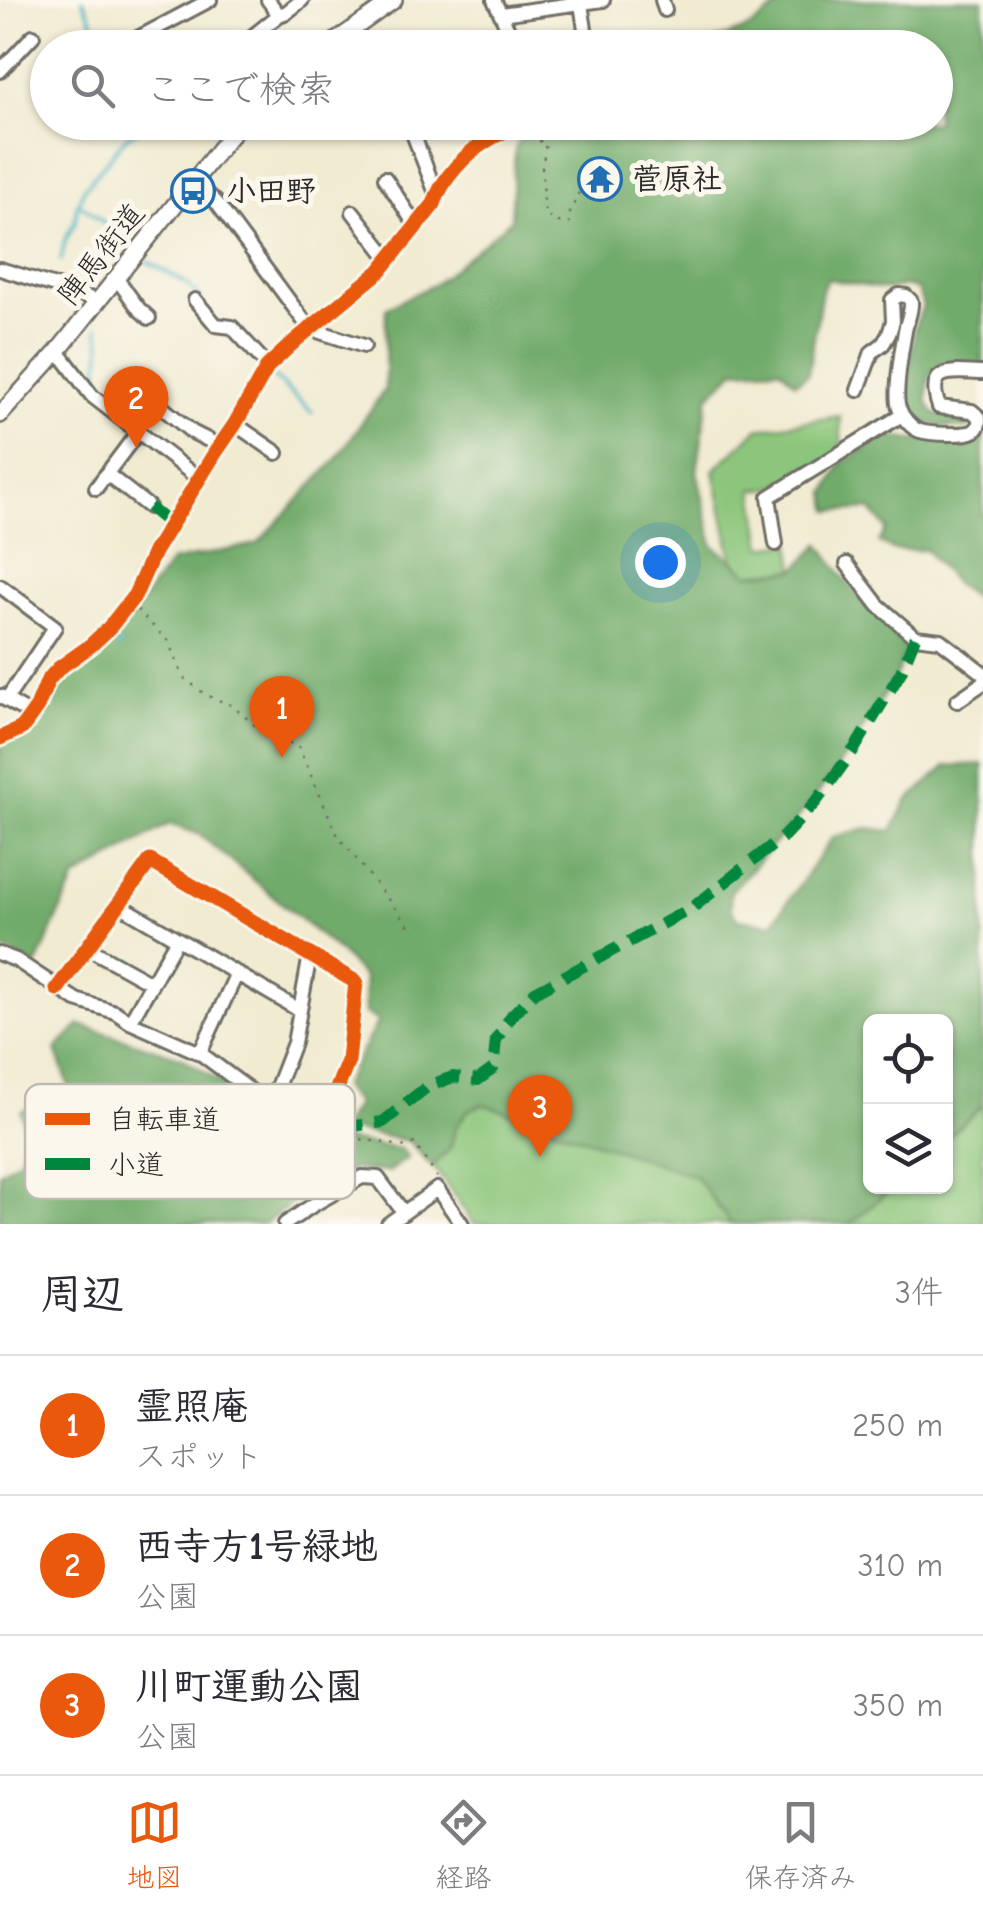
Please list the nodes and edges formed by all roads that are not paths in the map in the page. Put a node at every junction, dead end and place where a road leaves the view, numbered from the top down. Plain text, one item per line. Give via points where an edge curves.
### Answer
1 (170, 0) edge
2 (210, 0) edge
3 (268, 0) edge
4 (302, 0) edge
5 (394, 0) edge
6 (494, 0) edge
7 (603, 0) edge
8 (581, 4) junction
9 (278, 14) junction
10 (501, 14) junction
11 (178, 17) junction
12 (153, 30) edge
13 (259, 30) edge
14 (352, 30) edge
15 (509, 30) edge
16 (585, 30) edge
17 (30, 39) edge
18 (0, 71) edge
19 (226, 140) edge
20 (415, 140) edge
21 (488, 140) edge
22 (385, 178) dead end
23 (194, 180) junction
24 (437, 196) junction
25 (354, 212) dead end
26 (416, 226) junction
27 (390, 260) junction
28 (0, 268) edge
29 (116, 278) junction
30 (194, 300) dead end
31 (97, 302) junction
32 (150, 318) dead end
33 (311, 329) junction
34 (364, 346) dead end
35 (58, 352) junction
36 (268, 366) junction
37 (983, 373) edge
38 (858, 390) dead end
39 (157, 397) dead end
40 (902, 415) junction
41 (0, 416) edge
42 (235, 424) junction
43 (138, 432) junction
44 (220, 446) junction
45 (277, 453) dead end
46 (107, 474) junction
47 (199, 479) junction
48 (96, 488) dead end
49 (148, 507) dead end
50 (776, 544) dead end
51 (847, 564) dead end
52 (0, 586) edge
53 (983, 673) edge
54 (983, 683) edge
55 (3, 698) edge
56 (957, 701) dead end
57 (32, 714) junction
58 (0, 738) edge
59 (118, 904) junction
60 (177, 939) junction
61 (88, 948) junction
62 (0, 954) edge
63 (310, 955) junction
64 (237, 973) junction
65 (151, 984) junction
66 (57, 989) junction
67 (300, 1010) junction
68 (130, 1022) junction
69 (200, 1053) junction
70 (242, 1084) edge
71 (278, 1084) edge
72 (339, 1084) edge
73 (355, 1182) edge
74 (324, 1199) edge
75 (404, 1213) junction
76 (286, 1224) edge
77 (388, 1224) edge
78 (462, 1224) edge

1 - 11 street
2 - 11 street
3 - 9 street
4 - 9 street
5 - 14 main road
6 - 10 street
7 - 8 street
8 - 10 street
8 - 16 street
9 - 13 street
10 - 15 street
11 - 12 street
17 - 18 street
19 - 23 main road, 陣馬街道
20 - 24 street
21 - 24 street
22 - 26 street
23 - 29 main road, 陣馬街道
23 - 33 street
24 - 26 street
25 - 27 street
26 - 27 street
27 - 33 street
28 - 31 street
29 - 31 main road, 陣馬街道
29 - 32 street
30 - 36 street via 208,323 232,327
31 - 35 main road, 陣馬街道
33 - 34 street
33 - 36 street
35 - 41 main road, 陣馬街道
35 - 43 street via 92,396
36 - 42 street
37 - 40 street via 947,371 938,381 940,407 979,417 973,432 921,432
38 - 40 street via 872,352 889,334 892,300 906,296 912,312 896,397
39 - 44 street via 192,432
40 - 50 street via 769,497
42 - 44 street
42 - 45 street
43 - 46 street
43 - 47 street
44 - 47 street
46 - 48 street
46 - 49 street
47 - 57 street via 129,602 90,646 58,668
51 - 53 street via 878,605 915,637 940,640
52 - 55 street via 55,627
54 - 56 street
55 - 57 street
57 - 58 street via 22,728
59 - 60 street
59 - 61 street
59 - 63 street via 150,860
60 - 64 street
60 - 65 street
61 - 65 street
61 - 66 street
62 - 66 street
63 - 67 street
63 - 72 street via 356,982 348,1061
64 - 67 street
64 - 69 street
65 - 68 street
66 - 68 street
67 - 71 street
68 - 69 street
69 - 70 street
73 - 75 street via 378,1178
74 - 76 street
75 - 77 street
75 - 78 street via 438,1189

